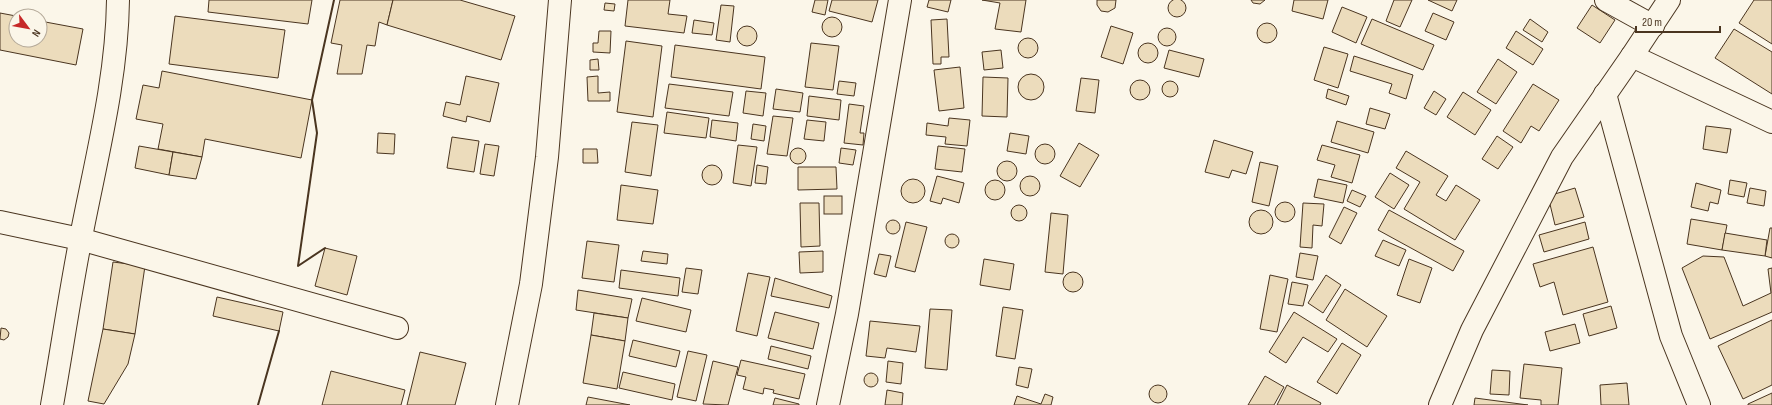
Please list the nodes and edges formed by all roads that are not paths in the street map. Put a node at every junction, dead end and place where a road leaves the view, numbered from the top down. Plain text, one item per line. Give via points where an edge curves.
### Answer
1 (118, 0) edge
2 (560, 0) edge
3 (900, 0) edge
4 (1606, 0) edge
5 (1669, 0) edge
6 (1653, 26) junction
7 (1632, 56) junction
8 (1605, 94) junction
9 (1772, 122) edge
10 (0, 222) edge
11 (80, 239) junction
12 (397, 328) dead end
13 (52, 405) edge
14 (507, 405) edge
15 (828, 405) edge
16 (1440, 405) edge
17 (1698, 405) edge

1 - 11 street via 118,36 101,139
2 - 14 street via 547,157 531,284
3 - 15 street via 849,306
4 - 6 street
5 - 6 street
6 - 7 street
7 - 8 street
7 - 9 street
8 - 16 street via 1562,157 1472,330
8 - 17 street via 1671,336
10 - 11 street
11 - 12 street
11 - 13 street

